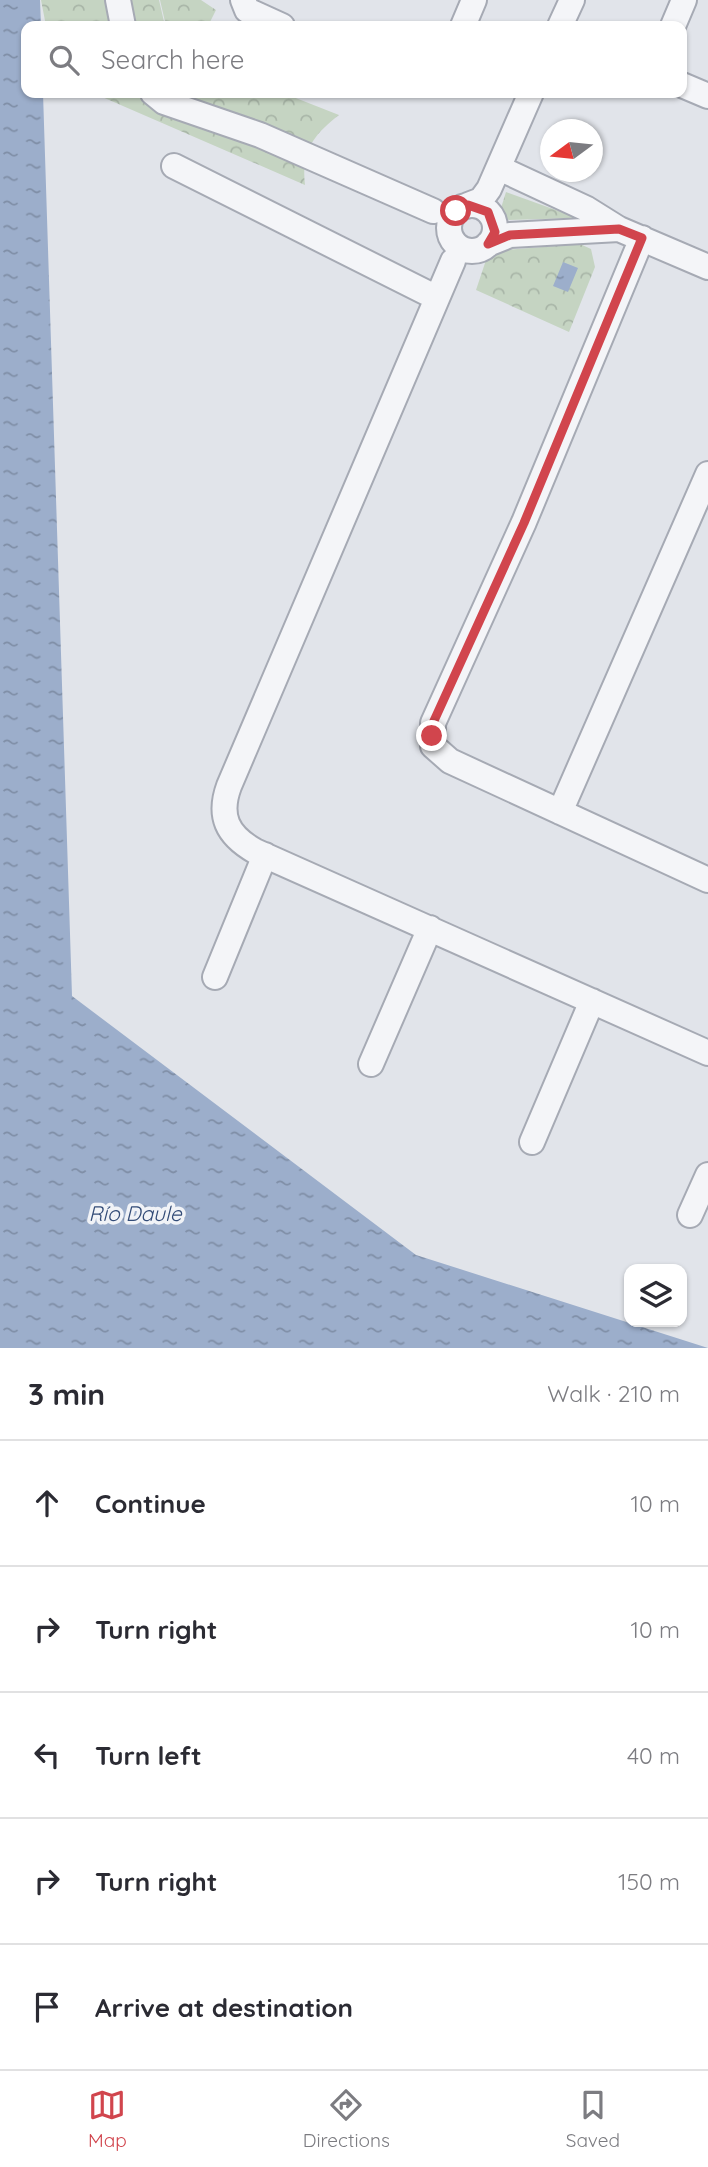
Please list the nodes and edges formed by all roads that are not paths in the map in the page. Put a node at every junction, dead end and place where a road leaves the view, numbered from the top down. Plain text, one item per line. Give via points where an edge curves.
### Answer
1 (118, 0) edge
2 (243, 0) edge
3 (474, 0) edge
4 (572, 0) edge
5 (684, 0) edge
6 (122, 21) edge
7 (271, 21) edge
8 (465, 21) edge
9 (562, 21) edge
10 (675, 21) edge
11 (687, 87) edge
12 (708, 96) edge
13 (159, 98) edge
14 (529, 98) edge
15 (174, 166) dead end
16 (494, 178) junction
17 (619, 229) junction
18 (458, 232) junction
19 (642, 238) junction
20 (708, 267) edge
21 (437, 298) junction
22 (708, 474) edge
23 (560, 812) junction
24 (265, 855) junction
25 (705, 871) edge
26 (430, 928) junction
27 (215, 977) dead end
28 (592, 1001) junction
29 (708, 1053) edge
30 (371, 1065) dead end
31 (532, 1142) dead end
32 (708, 1175) edge
33 (690, 1215) dead end

1 - 6 street
2 - 7 street via 247,10
3 - 8 street
4 - 9 street
5 - 10 street
11 - 12 street
13 - 18 street via 260,135
14 - 16 street
15 - 21 street
16 - 17 street via 587,209
16 - 18 street
16 - 18 street via 495,232
17 - 18 street via 510,235
17 - 19 street
18 - 21 street
19 - 20 street
19 - 23 street via 524,523 433,723 433,746 440,755
21 - 24 street via 224,800 229,831
22 - 23 street
23 - 25 street
24 - 26 street
24 - 27 street
26 - 28 street
26 - 30 street
28 - 29 street
28 - 31 street
32 - 33 street

